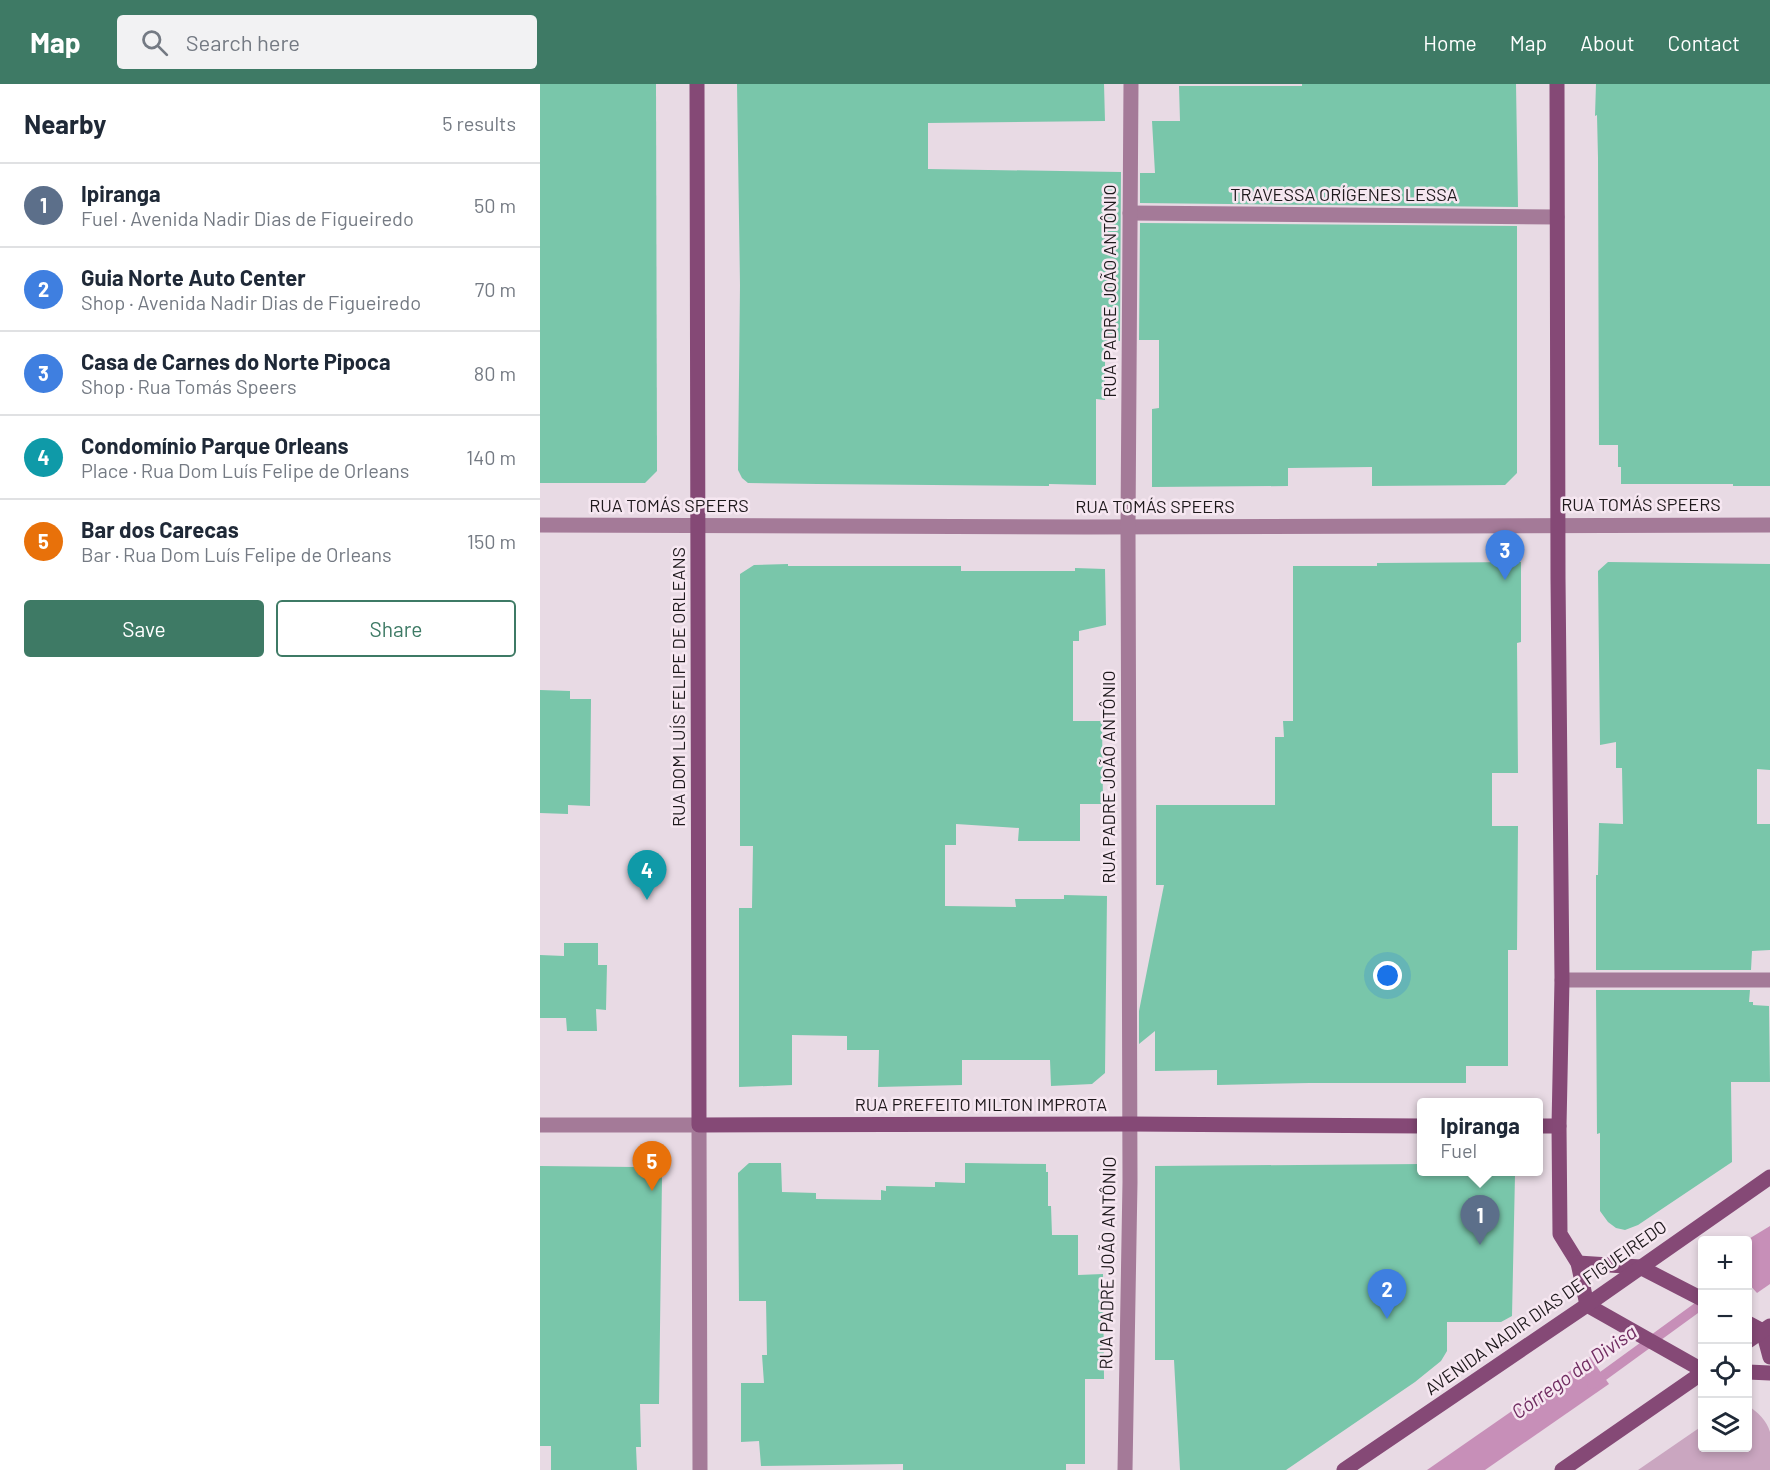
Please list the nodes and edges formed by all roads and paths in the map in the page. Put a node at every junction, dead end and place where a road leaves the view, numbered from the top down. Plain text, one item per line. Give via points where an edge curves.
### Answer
1 (697, 84) edge
2 (1131, 84) edge
3 (1557, 84) edge
4 (1130, 213) junction
5 (1557, 217) junction
6 (1557, 524) junction
7 (540, 525) edge
8 (698, 525) junction
9 (1770, 525) edge
10 (1128, 527) junction
11 (1562, 980) junction
12 (1770, 980) edge
13 (1130, 1124) junction
14 (540, 1125) edge
15 (699, 1125) junction
16 (1417, 1126) edge
17 (1543, 1126) edge
18 (1559, 1126) junction
19 (1770, 1177) edge
20 (1578, 1263) junction
21 (1640, 1267) junction
22 (1698, 1297) edge
23 (1587, 1305) junction
24 (1766, 1328) edge
25 (1752, 1338) edge
26 (1770, 1357) edge
27 (1698, 1369) edge
28 (1752, 1372) edge
29 (1770, 1373) edge
30 (1698, 1374) edge
31 (700, 1470) edge
32 (1125, 1470) edge
33 (1344, 1470) edge
34 (1562, 1470) edge

1 - 8 street, RUA DOM LUÍS FELIPE DE ORLEANS
2 - 4 street, RUA PADRE JOÃO ANTÔNIO
3 - 5 street
4 - 5 street, TRAVESSA ORÍGENES LESSA
4 - 10 street, RUA PADRE JOÃO ANTÔNIO
5 - 6 street
6 - 9 street, RUA TOMÁS SPEERS
6 - 10 street, RUA TOMÁS SPEERS
6 - 11 street
7 - 8 street, RUA TOMÁS SPEERS
8 - 10 street, RUA TOMÁS SPEERS
8 - 15 street, RUA DOM LUÍS FELIPE DE ORLEANS
10 - 13 street, RUA PADRE JOÃO ANTÔNIO
11 - 12 street
11 - 18 street
13 - 15 street, RUA PREFEITO MILTON IMPROTA
13 - 16 street, RUA PREFEITO MILTON IMPROTA
13 - 32 street, RUA PADRE JOÃO ANTÔNIO
14 - 15 street, RUA PREFEITO MILTON IMPROTA
15 - 31 street, RUA DOM LUÍS FELIPE DE ORLEANS
17 - 18 street
18 - 20 street via 1560,1234
19 - 21 street, AVENIDA NADIR DIAS DE FIGUEIREDO
20 - 21 street
20 - 23 street
21 - 22 street
21 - 23 street, AVENIDA NADIR DIAS DE FIGUEIREDO
23 - 27 street
23 - 33 street, AVENIDA NADIR DIAS DE FIGUEIREDO
24 - 25 street
24 - 26 street
28 - 29 street
30 - 34 street

